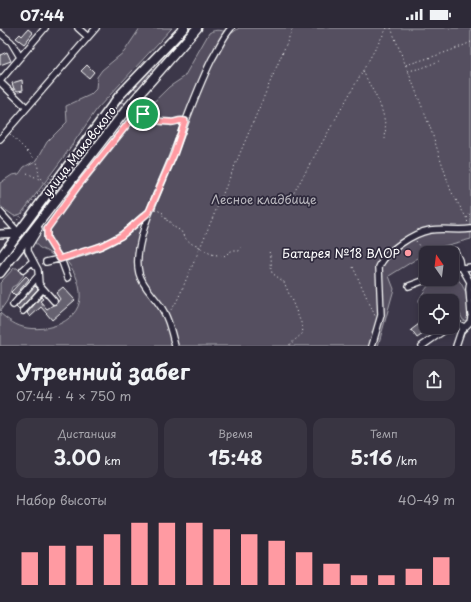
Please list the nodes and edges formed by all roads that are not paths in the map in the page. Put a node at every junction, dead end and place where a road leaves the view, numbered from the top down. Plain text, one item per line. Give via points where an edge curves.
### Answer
1 (45, 28) edge
2 (78, 28) edge
3 (96, 28) edge
4 (184, 28) edge
5 (197, 28) edge
6 (231, 28) edge
7 (0, 33) edge
8 (88, 37) junction
9 (20, 57) junction
10 (0, 81) edge
11 (130, 84) junction
12 (140, 94) junction
13 (119, 96) junction
14 (129, 106) junction
15 (26, 107) junction
16 (0, 139) edge
17 (150, 210) junction
18 (0, 212) edge
19 (37, 225) junction
20 (469, 229) edge
21 (20, 233) junction
22 (0, 234) edge
23 (0, 258) edge
24 (60, 259) junction
25 (459, 260) edge
26 (33, 261) junction
27 (46, 262) dead end
28 (461, 267) junction
29 (471, 267) edge
30 (23, 270) dead end
31 (0, 273) edge
32 (38, 276) junction
33 (68, 278) dead end
34 (471, 281) edge
35 (419, 282) edge
36 (409, 286) dead end
37 (43, 288) junction
38 (54, 302) dead end
39 (13, 305) dead end
40 (23, 311) dead end
41 (471, 315) edge
42 (459, 324) edge
43 (464, 327) junction
44 (439, 334) edge
45 (175, 346) edge
46 (372, 346) edge
47 (422, 346) edge
48 (456, 346) edge

1 - 9 street
2 - 8 street
3 - 8 street
4 - 11 highway, улица Маковского
5 - 12 highway, улица Маковского
6 - 17 street via 197,92
7 - 9 street via 11,42
8 - 15 street
9 - 10 street
10 - 15 street
11 - 12 highway via 132,92
11 - 13 highway, улица Маковского
12 - 14 highway, улица Маковского
13 - 14 highway via 127,98
13 - 21 highway, улица Маковского
14 - 19 highway, улица Маковского
15 - 16 street
17 - 24 street via 121,236 101,246
17 - 45 street via 141,239 139,274 165,314
18 - 21 street
19 - 26 street via 39,229 28,247
19 - 31 highway, улица Маковского
20 - 46 street via 430,230 402,243 382,260 379,267 381,315
21 - 22 main road
21 - 23 highway, улица Маковского
24 - 27 street
24 - 33 street
25 - 28 street
26 - 30 street
26 - 32 street
28 - 29 street
28 - 34 street
32 - 37 street via 38,282
32 - 39 street
34 - 41 street
35 - 36 street
37 - 38 street
37 - 40 street
41 - 43 street via 470,322
42 - 43 street
43 - 48 street
44 - 47 street

